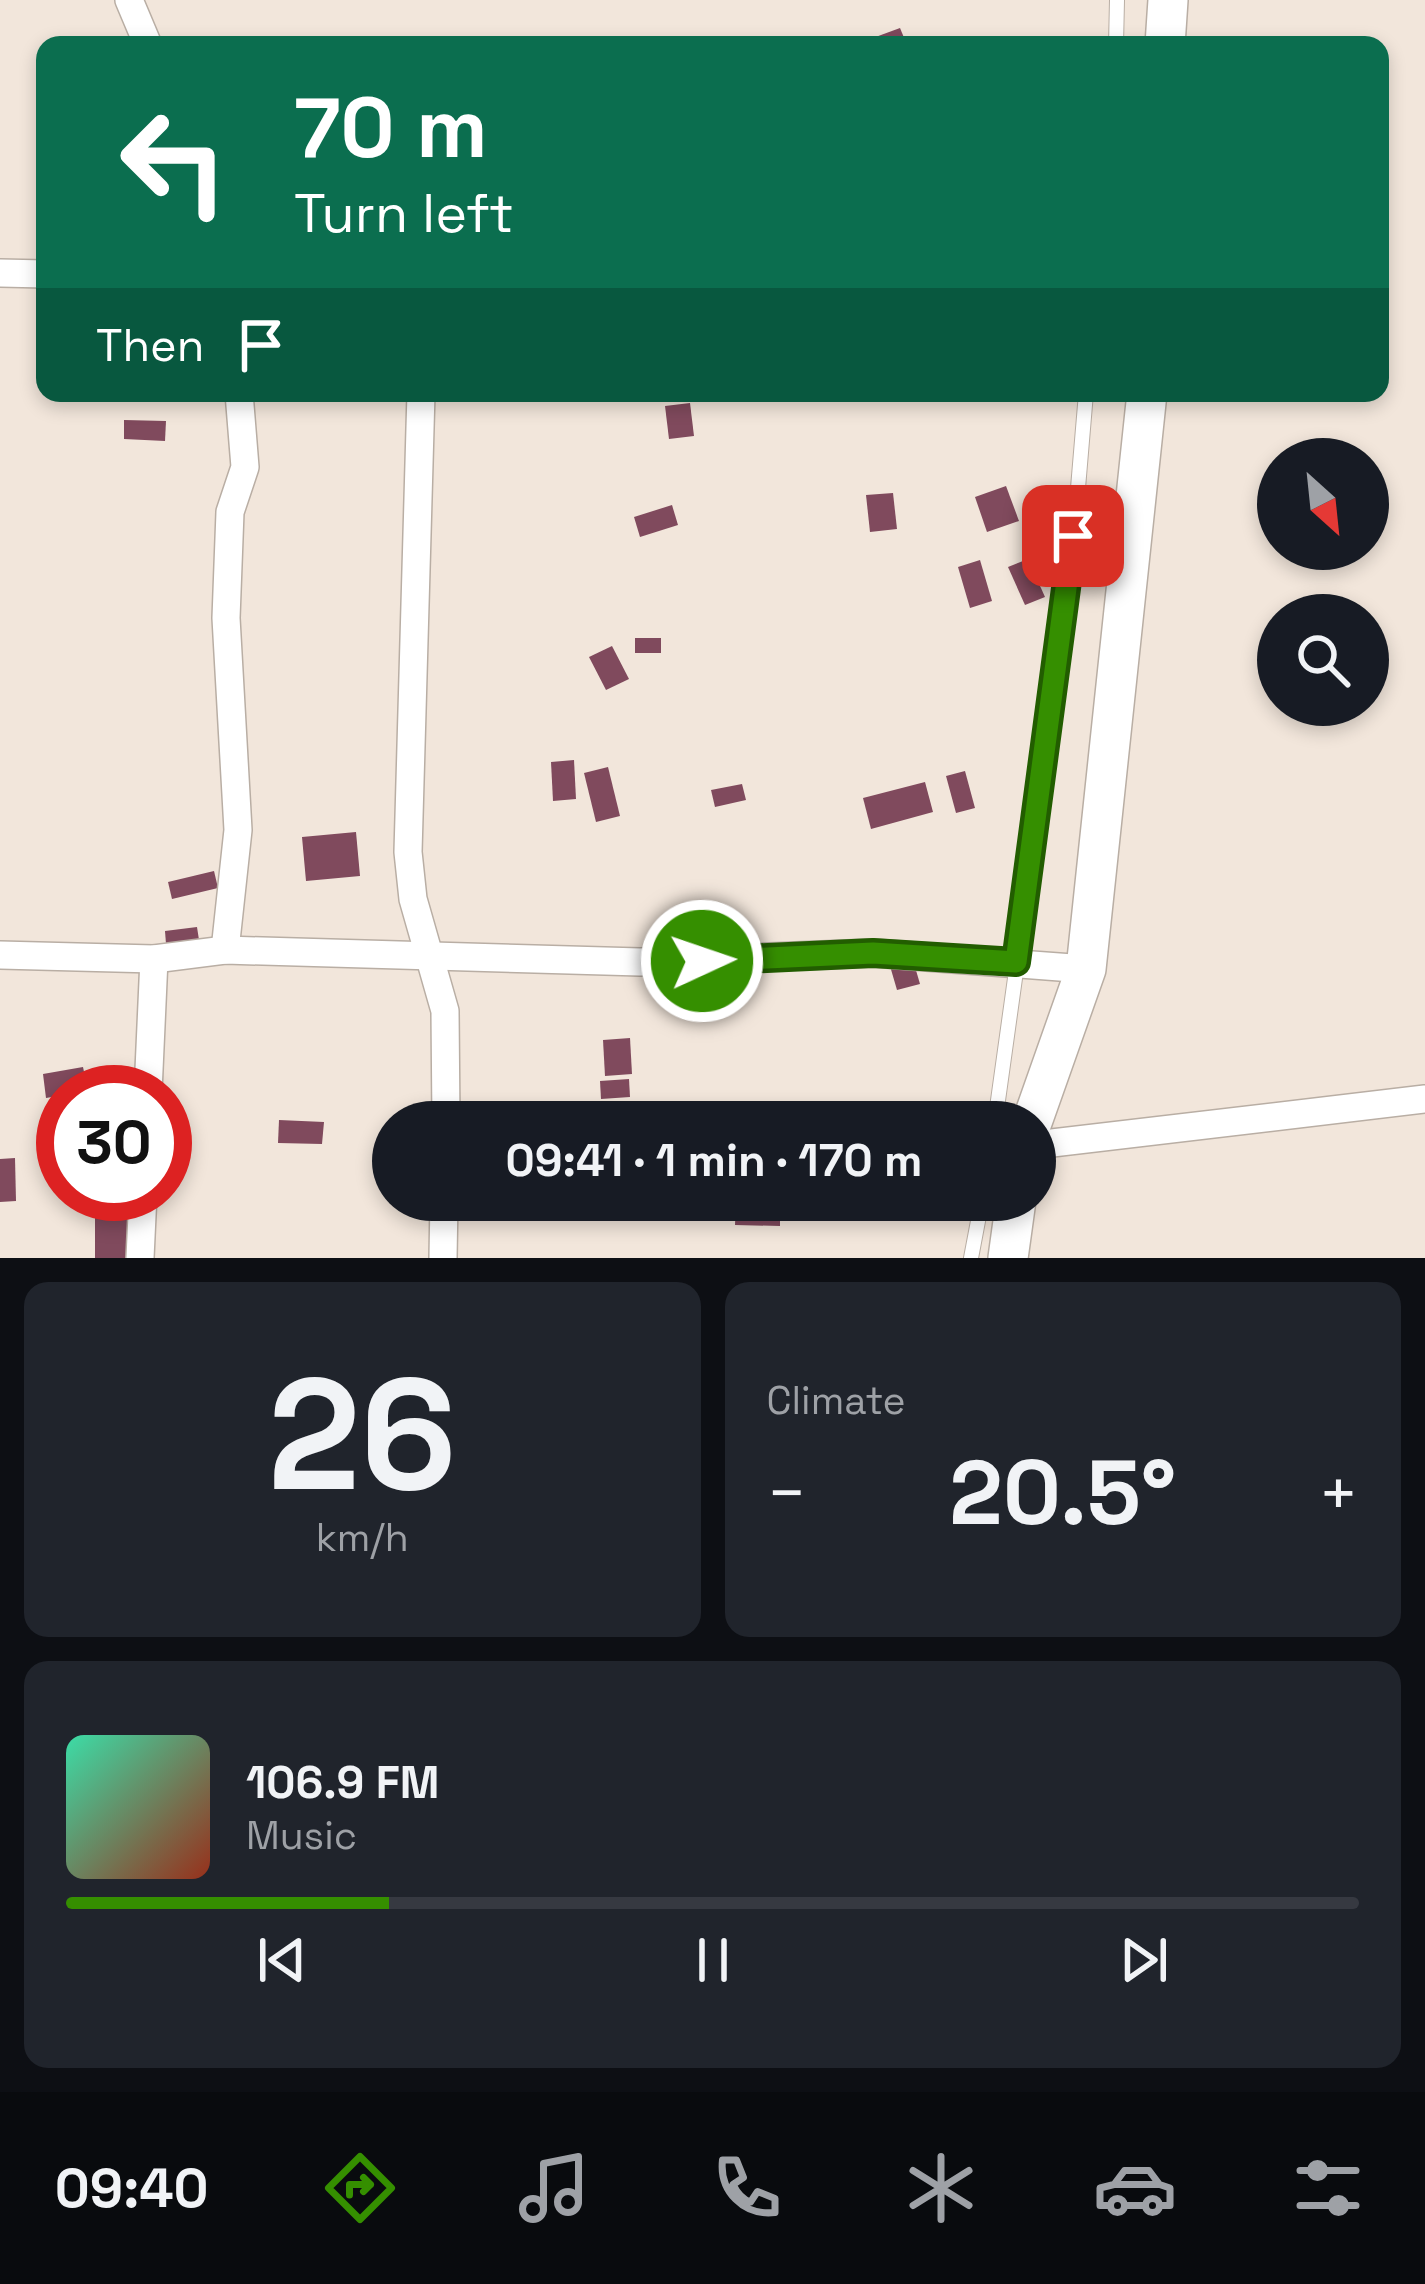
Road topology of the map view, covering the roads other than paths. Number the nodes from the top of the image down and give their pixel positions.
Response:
1 (129, 0) edge
2 (1117, 0) edge
3 (1168, 0) edge
4 (144, 36) edge
5 (1116, 36) edge
6 (1166, 36) edge
7 (0, 273) edge
8 (36, 274) edge
9 (240, 402) edge
10 (421, 402) edge
11 (1085, 402) edge
12 (1146, 402) edge
13 (225, 950) junction
14 (428, 954) junction
15 (0, 955) edge
16 (154, 959) junction
17 (1016, 962) junction
18 (1086, 969) junction
19 (149, 1065) edge
20 (1425, 1099) edge
21 (446, 1101) edge
22 (998, 1101) edge
23 (1039, 1101) edge
24 (1056, 1143) edge
25 (142, 1221) edge
26 (444, 1221) edge
27 (978, 1221) edge
28 (1013, 1221) edge
29 (140, 1258) edge
30 (443, 1258) edge
31 (971, 1258) edge
32 (1008, 1258) edge

1 - 4 street
2 - 5 lane
3 - 6 main road
7 - 8 street
9 - 13 street
10 - 14 street
11 - 17 lane
12 - 18 main road
13 - 14 street
13 - 16 street
14 - 17 street
14 - 21 street
15 - 16 street
16 - 19 street
17 - 18 street
17 - 22 lane
18 - 23 main road
20 - 24 street
25 - 29 street
26 - 30 street
27 - 31 lane
28 - 32 main road

